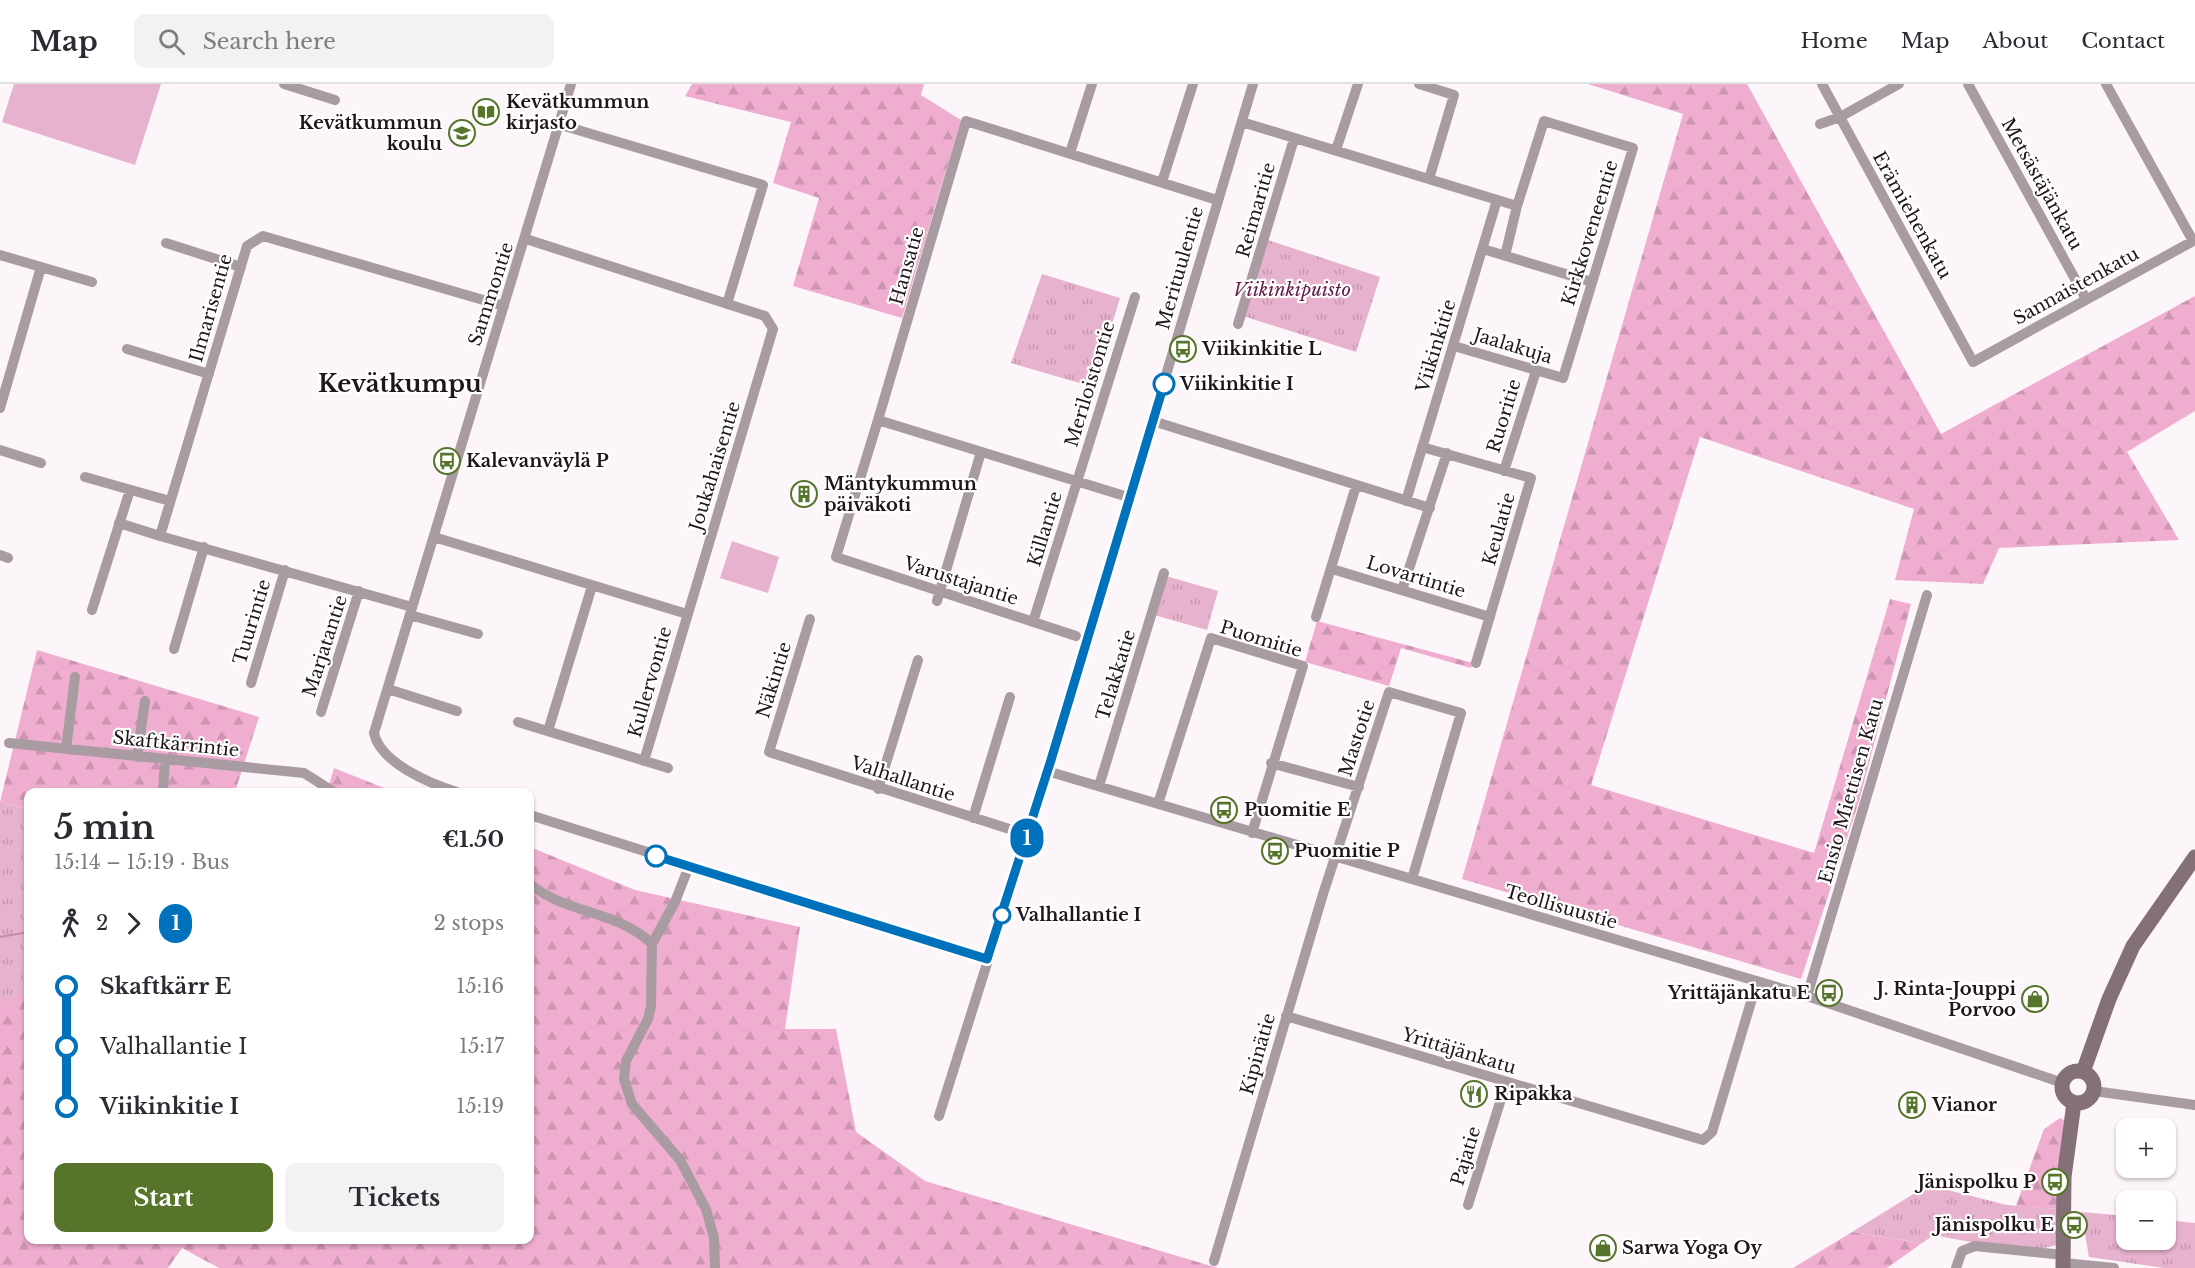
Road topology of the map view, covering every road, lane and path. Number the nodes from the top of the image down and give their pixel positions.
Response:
1 (284, 84) edge
2 (572, 84) edge
3 (1092, 84) edge
4 (1193, 84) edge
5 (1254, 84) edge
6 (1358, 84) edge
7 (1419, 84) edge
8 (1822, 84) edge
9 (1899, 84) edge
10 (1968, 84) edge
11 (2106, 84) edge
12 (335, 100) dead end
13 (1840, 117) junction
14 (1242, 122) junction
15 (1820, 124) dead end
16 (561, 125) junction
17 (1294, 139) junction
18 (1336, 150) junction
19 (1070, 153) junction
20 (1429, 179) junction
21 (1162, 182) junction
22 (1217, 200) junction
23 (1497, 200) junction
24 (1517, 206) junction
25 (526, 239) junction
26 (2194, 240) edge
27 (166, 243) dead end
28 (1483, 249) junction
29 (0, 255) edge
30 (1505, 256) junction
31 (41, 267) junction
32 (241, 267) junction
33 (92, 282) dead end
34 (1592, 282) junction
35 (1135, 297) dead end
36 (2086, 299) junction
37 (727, 304) junction
38 (504, 306) junction
39 (1238, 324) dead end
40 (1454, 346) junction
41 (127, 349) dead end
42 (1973, 362) joint
43 (1536, 370) junction
44 (209, 374) junction
45 (1563, 378) joint
46 (0, 408) edge
47 (878, 420) junction
48 (1153, 421) junction
49 (1422, 447) junction
50 (0, 450) edge
51 (981, 452) junction
52 (1447, 453) junction
53 (41, 463) dead end
54 (1504, 471) junction
55 (85, 477) dead end
56 (1077, 480) junction
57 (1356, 486) junction
58 (130, 490) junction
59 (1128, 497) junction
60 (170, 501) junction
61 (1406, 501) junction
62 (1430, 508) junction
63 (119, 523) junction
64 (160, 536) junction
65 (434, 537) junction
66 (204, 547) junction
67 (1332, 569) junction
68 (285, 570) junction
69 (1164, 573) dead end
70 (592, 585) junction
71 (1402, 590) junction
72 (359, 591) junction
73 (1927, 595) dead end
74 (938, 596) junction
75 (92, 610) dead end
76 (411, 611) junction
77 (687, 614) junction
78 (1316, 617) dead end
79 (1490, 617) junction
80 (810, 619) dead end
81 (1033, 622) junction
82 (478, 634) dead end
83 (1077, 636) dead end
84 (174, 649) dead end
85 (918, 660) dead end
86 (1476, 663) dead end
87 (75, 677) dead end
88 (251, 683) dead end
89 (388, 689) junction
90 (1010, 697) dead end
91 (145, 701) dead end
92 (457, 711) dead end
93 (321, 712) dead end
94 (518, 722) dead end
95 (548, 731) junction
96 (9, 743) dead end
97 (66, 749) junction
98 (769, 752) joint
99 (137, 757) junction
100 (165, 759) junction
101 (644, 761) junction
102 (1271, 763) junction
103 (668, 768) dead end
104 (1047, 771) junction
105 (1099, 786) junction
106 (1359, 787) junction
107 (163, 788) edge
108 (328, 788) edge
109 (446, 788) edge
110 (878, 789) junction
111 (1158, 804) junction
112 (534, 816) edge
113 (973, 818) junction
114 (1252, 833) junction
115 (1028, 836) junction
116 (2195, 857) edge
117 (1336, 858) junction
118 (689, 866) junction
119 (1412, 879) junction
120 (534, 887) edge
121 (652, 944) junction
122 (987, 959) junction
123 (1757, 982) junction
124 (1807, 996) junction
125 (1286, 1017) junction
126 (2083, 1072) junction
127 (1506, 1083) junction
128 (2063, 1083) junction
129 (2094, 1091) junction
130 (2073, 1103) junction
131 (2195, 1104) edge
132 (939, 1116) dead end
133 (1468, 1205) dead end
134 (1214, 1261) dead end
135 (2064, 1262) edge
136 (715, 1268) edge
137 (1956, 1268) edge
138 (2115, 1268) edge

1 - 12 street
2 - 16 street, Sammontie
3 - 19 street
4 - 21 street
5 - 14 street, Merituulentie
6 - 18 street
7 - 20 street
8 - 13 street, Erämiehenkatu
9 - 13 street
10 - 36 street, Metsästäjänkatu
11 - 26 street
13 - 15 street
13 - 42 street, Erämiehenkatu
14 - 17 street
14 - 22 street, Merituulentie
16 - 25 street, Sammontie
16 - 37 street
17 - 18 street
17 - 39 street, Reimaritie
18 - 20 street
19 - 21 street, Hansatie
19 - 47 street, Hansatie
20 - 23 street
21 - 22 street, Hansatie
22 - 48 street, Merituulentie
23 - 24 street
23 - 28 street, Viikinkitie
24 - 30 street, Kirkkoveneentie
24 - 34 street, Kirkkoveneentie
25 - 37 street, Joukahaisentie
25 - 38 street, Sammontie
26 - 36 street, Sannaistenkatu
27 - 32 street
28 - 30 street
28 - 40 street, Viikinkitie
29 - 31 street
30 - 34 street
31 - 33 street
31 - 46 street
32 - 38 street, Ilmarisentie
32 - 44 street, Ilmarisentie
34 - 45 street, Kirkkoveneentie
35 - 56 street, Meriloistontie
36 - 42 street, Sannaistenkatu
37 - 77 street, Joukahaisentie
38 - 65 street, Sammontie
40 - 43 street, Jaalakuja
40 - 49 street, Viikinkitie
41 - 44 street
43 - 45 street, Jaalakuja
43 - 54 street, Ruoritie
44 - 60 street, Ilmarisentie
47 - 51 street
47 - 74 street, Varustajantie
48 - 57 street
48 - 59 street, Merituulentie
49 - 52 street, Keulatie
49 - 61 street, Viikinkitie
50 - 53 street
51 - 56 street
51 - 74 street
52 - 54 street, Keulatie
52 - 62 street
54 - 79 street, Keulatie
55 - 58 street
56 - 59 street
56 - 81 street, Killantie
57 - 61 street
57 - 67 street
58 - 60 street
58 - 63 street
59 - 104 street, Merituulentie
60 - 64 street, Ilmarisentie
61 - 62 street
62 - 71 street
63 - 64 street
63 - 75 street
64 - 66 street
65 - 70 street
65 - 76 street, Sammontie
66 - 68 street
66 - 84 street
67 - 71 street, Lovartintie
67 - 78 street
68 - 72 street
68 - 88 street, Tuurintie
69 - 105 street, Telakkatie
70 - 77 street
70 - 95 street
71 - 79 street, Lovartintie
72 - 76 street
72 - 93 street, Marjatantie
73 - 124 street, Ensio Miettisen Katu
74 - 81 street, Varustajantie
76 - 82 street
76 - 89 street, Sammontie
77 - 101 street, Kullervontie
79 - 86 street, Keulatie
80 - 98 street, Näkintie
81 - 83 street, Varustajantie
85 - 110 street
87 - 97 street
89 - 92 street
89 - 109 street, Sammontie
90 - 113 street
91 - 99 street
94 - 95 street, Kullervontie
95 - 101 street, Kullervontie
96 - 97 street, Skaftkärrintie
97 - 99 street, Skaftkärrintie
98 - 110 street, Valhallantie
99 - 100 street, Skaftkärrintie
100 - 107 street
100 - 108 street, Skaftkärrintie
101 - 103 street, Kullervontie
102 - 106 street
102 - 111 street, Puomitie
102 - 114 street, Puomitie
104 - 105 street, Teollisuustie
104 - 115 street, Merituulentie
105 - 111 street, Teollisuustie
106 - 117 street, Mastotie
106 - 119 street, Mastotie
110 - 113 street, Valhallantie
111 - 114 street, Teollisuustie
112 - 118 street
113 - 115 street, Valhallantie
114 - 117 street, Teollisuustie
115 - 122 street, Merituulentie
116 - 126 main road
117 - 119 street, Teollisuustie
117 - 125 street, Kipinätie
118 - 121 street
118 - 122 street
119 - 123 street, Teollisuustie
120 - 121 street
121 - 136 street
122 - 132 street, Merituulentie
123 - 124 street, Teollisuustie
123 - 127 street, Yrittäjänkatu
124 - 128 street, Teollisuustie
125 - 127 street, Yrittäjänkatu
125 - 134 street, Kipinätie
126 - 128 main road
126 - 129 main road
127 - 133 street, Pajatie
128 - 130 main road
129 - 130 main road
129 - 131 street
130 - 135 main road
135 - 137 street
135 - 138 street

